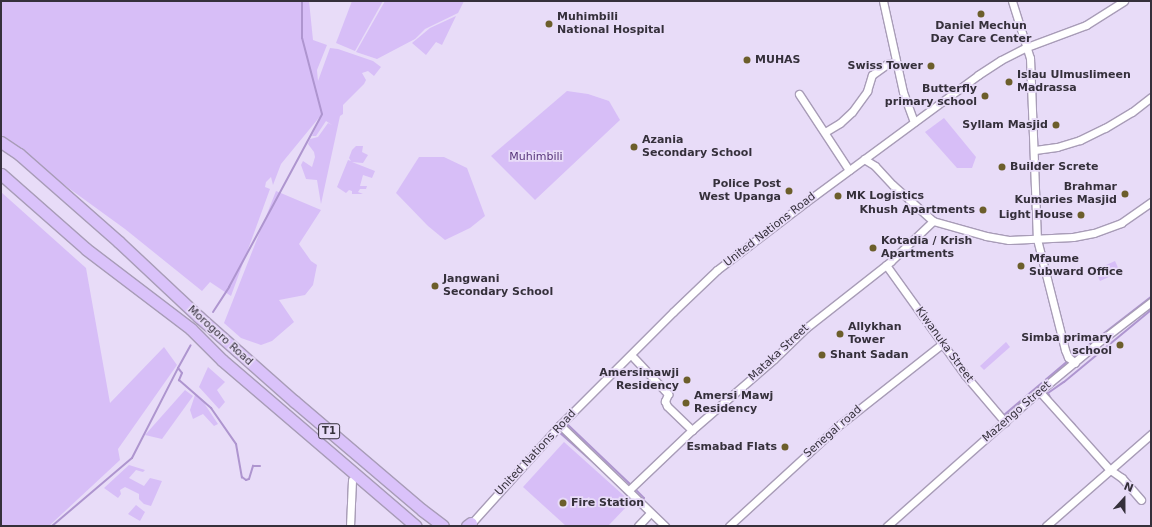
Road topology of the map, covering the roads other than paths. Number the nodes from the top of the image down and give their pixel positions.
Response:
1 (883, 1) edge
2 (1012, 1) edge
3 (1124, 1) edge
4 (1027, 47) junction
5 (896, 62) junction
6 (799, 94) dead end
7 (1151, 97) edge
8 (914, 122) junction
9 (825, 132) junction
10 (1, 142) edge
11 (1035, 150) junction
12 (864, 159) junction
13 (849, 170) junction
14 (1, 174) edge
15 (1151, 202) edge
16 (933, 221) junction
17 (1037, 239) junction
18 (886, 265) junction
19 (1151, 302) edge
20 (942, 344) junction
21 (634, 358) dead end
22 (1075, 363) junction
23 (1040, 392) junction
24 (1005, 422) junction
25 (560, 425) junction
26 (692, 430) junction
27 (1151, 434) edge
28 (1109, 469) junction
29 (352, 480) dead end
30 (629, 490) junction
31 (1141, 500) dead end
32 (650, 513) junction
33 (469, 525) edge
34 (350, 526) edge
35 (416, 526) edge
36 (443, 526) edge
37 (638, 526) edge
38 (665, 526) edge
39 (728, 526) edge
40 (887, 526) edge
41 (1046, 526) edge

1 - 5 street
2 - 4 street
3 - 4 street, United Nations Road
4 - 8 street, United Nations Road
4 - 11 street
5 - 8 street
5 - 9 street
6 - 9 street
7 - 11 street
8 - 12 street, United Nations Road
9 - 13 street
10 - 36 highway, Morogoro Road / T1
11 - 17 street
12 - 13 street, United Nations Road
12 - 16 street
13 - 25 street, United Nations Road
14 - 35 highway, Morogoro Road / T1
15 - 17 street
16 - 17 street
16 - 18 street, Mataka Street
17 - 22 street
18 - 20 street, Kiwanuka Street
18 - 26 street, Mataka Street
19 - 22 street, Mazengo Street
20 - 24 street, Kiwanuka Street
20 - 39 street, Senegal road
21 - 26 street
22 - 23 street, Mazengo Street
23 - 24 street, Mazengo Street
23 - 28 street
24 - 40 street, Mazengo Street
25 - 30 street
25 - 33 street, United Nations Road
26 - 30 street, Mataka Street
27 - 28 street
28 - 31 street
28 - 41 street
29 - 34 street
30 - 32 street
32 - 37 street
32 - 38 street

